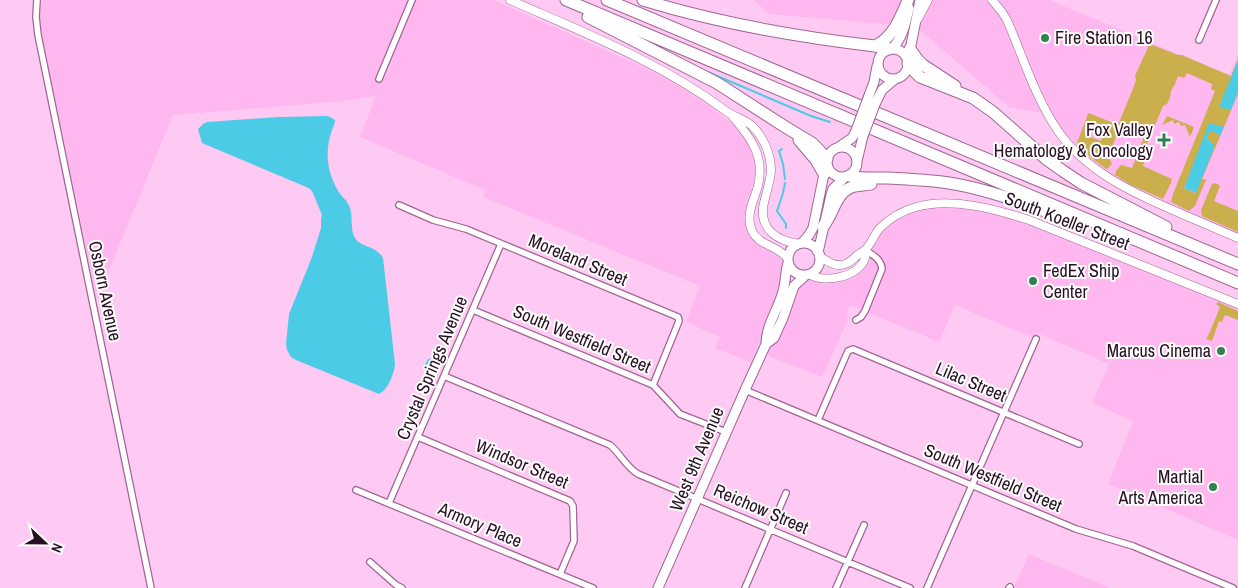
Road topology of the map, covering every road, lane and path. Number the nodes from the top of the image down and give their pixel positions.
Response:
1 (37, 0) edge
2 (412, 0) edge
3 (510, 0) edge
4 (607, 0) edge
5 (643, 0) edge
6 (909, 0) edge
7 (920, 0) edge
8 (928, 0) edge
9 (992, 0) edge
10 (1216, 0) edge
11 (568, 1) edge
12 (914, 25) junction
13 (1199, 40) dead end
14 (875, 46) junction
15 (890, 49) junction
16 (908, 57) junction
17 (877, 65) junction
18 (379, 79) dead end
19 (895, 79) junction
20 (872, 100) junction
21 (730, 113) junction
22 (859, 135) junction
23 (840, 147) junction
24 (857, 161) junction
25 (826, 166) junction
26 (847, 177) junction
27 (911, 180) junction
28 (399, 205) dead end
29 (823, 227) junction
30 (1238, 238) edge
31 (1184, 242) junction
32 (501, 244) junction
33 (800, 244) junction
34 (1150, 246) junction
35 (865, 250) junction
36 (818, 253) junction
37 (788, 260) junction
38 (1238, 264) edge
39 (808, 274) junction
40 (1238, 283) edge
41 (1238, 304) edge
42 (473, 310) junction
43 (856, 320) dead end
44 (1036, 339) dead end
45 (766, 344) junction
46 (444, 376) junction
47 (653, 385) junction
48 (745, 390) junction
49 (1004, 412) junction
50 (818, 420) junction
51 (726, 432) junction
52 (418, 437) junction
53 (1079, 444) dead end
54 (972, 485) junction
55 (356, 490) dead end
56 (786, 493) dead end
57 (697, 499) junction
58 (389, 503) junction
59 (864, 525) dead end
60 (770, 529) junction
61 (370, 562) dead end
62 (848, 562) junction
63 (560, 574) junction
64 (151, 588) edge
65 (401, 588) edge
66 (593, 588) edge
67 (658, 588) edge
68 (745, 588) edge
69 (836, 588) edge
70 (910, 588) edge
71 (928, 588) edge
72 (1233, 588) edge

1 - 64 street, Osborn Avenue
2 - 18 street
3 - 21 street
4 - 31 highway
5 - 14 highway
6 - 14 highway
6 - 15 main road
7 - 12 main road
8 - 12 street
9 - 30 street
10 - 13 street
11 - 25 highway
11 - 34 highway
12 - 16 main road
14 - 15 highway
15 - 16 main road
15 - 17 main road
16 - 19 main road
16 - 31 highway
17 - 19 main road
17 - 20 main road
19 - 20 main road
20 - 22 main road, bridge
21 - 33 street
21 - 37 street
22 - 23 main road
22 - 24 main road
23 - 24 main road
23 - 25 main road
24 - 26 main road
25 - 26 main road
25 - 33 main road
26 - 27 highway
26 - 29 main road
27 - 29 highway
27 - 34 highway
28 - 32 street, Moreland Street
29 - 36 main road
31 - 38 highway
32 - 42 street, Crystal Springs Avenue
32 - 47 street, Moreland Street
33 - 36 main road
33 - 37 main road
34 - 40 highway
35 - 36 street, South Koeller Street
35 - 39 street, South Koeller Street
35 - 41 street, South Koeller Street
35 - 43 street
36 - 39 main road
37 - 39 main road
37 - 45 main road, West 9th Avenue
39 - 45 main road, West 9th Avenue
42 - 46 street, Crystal Springs Avenue
42 - 47 street, South Westfield Street
44 - 49 street
45 - 48 main road, West 9th Avenue
46 - 52 street, Crystal Springs Avenue
46 - 57 street, Reichow Street
47 - 51 street, South Westfield Street
48 - 50 street, South Westfield Street
48 - 51 main road, West 9th Avenue
49 - 50 street, Lilac Street
49 - 53 street, Lilac Street
49 - 54 street
50 - 54 street, South Westfield Street
51 - 57 main road, West 9th Avenue
52 - 58 street, Crystal Springs Avenue
52 - 63 street, Windsor Street
54 - 71 street
54 - 72 street, South Westfield Street
55 - 58 street, Armory Place
56 - 60 street
57 - 60 street, Reichow Street
57 - 67 main road, West 9th Avenue
58 - 63 street, Armory Place
59 - 62 street
60 - 62 street, Reichow Street
60 - 68 street
61 - 65 street
62 - 69 street
62 - 70 street, Reichow Street
63 - 66 street, Armory Place

